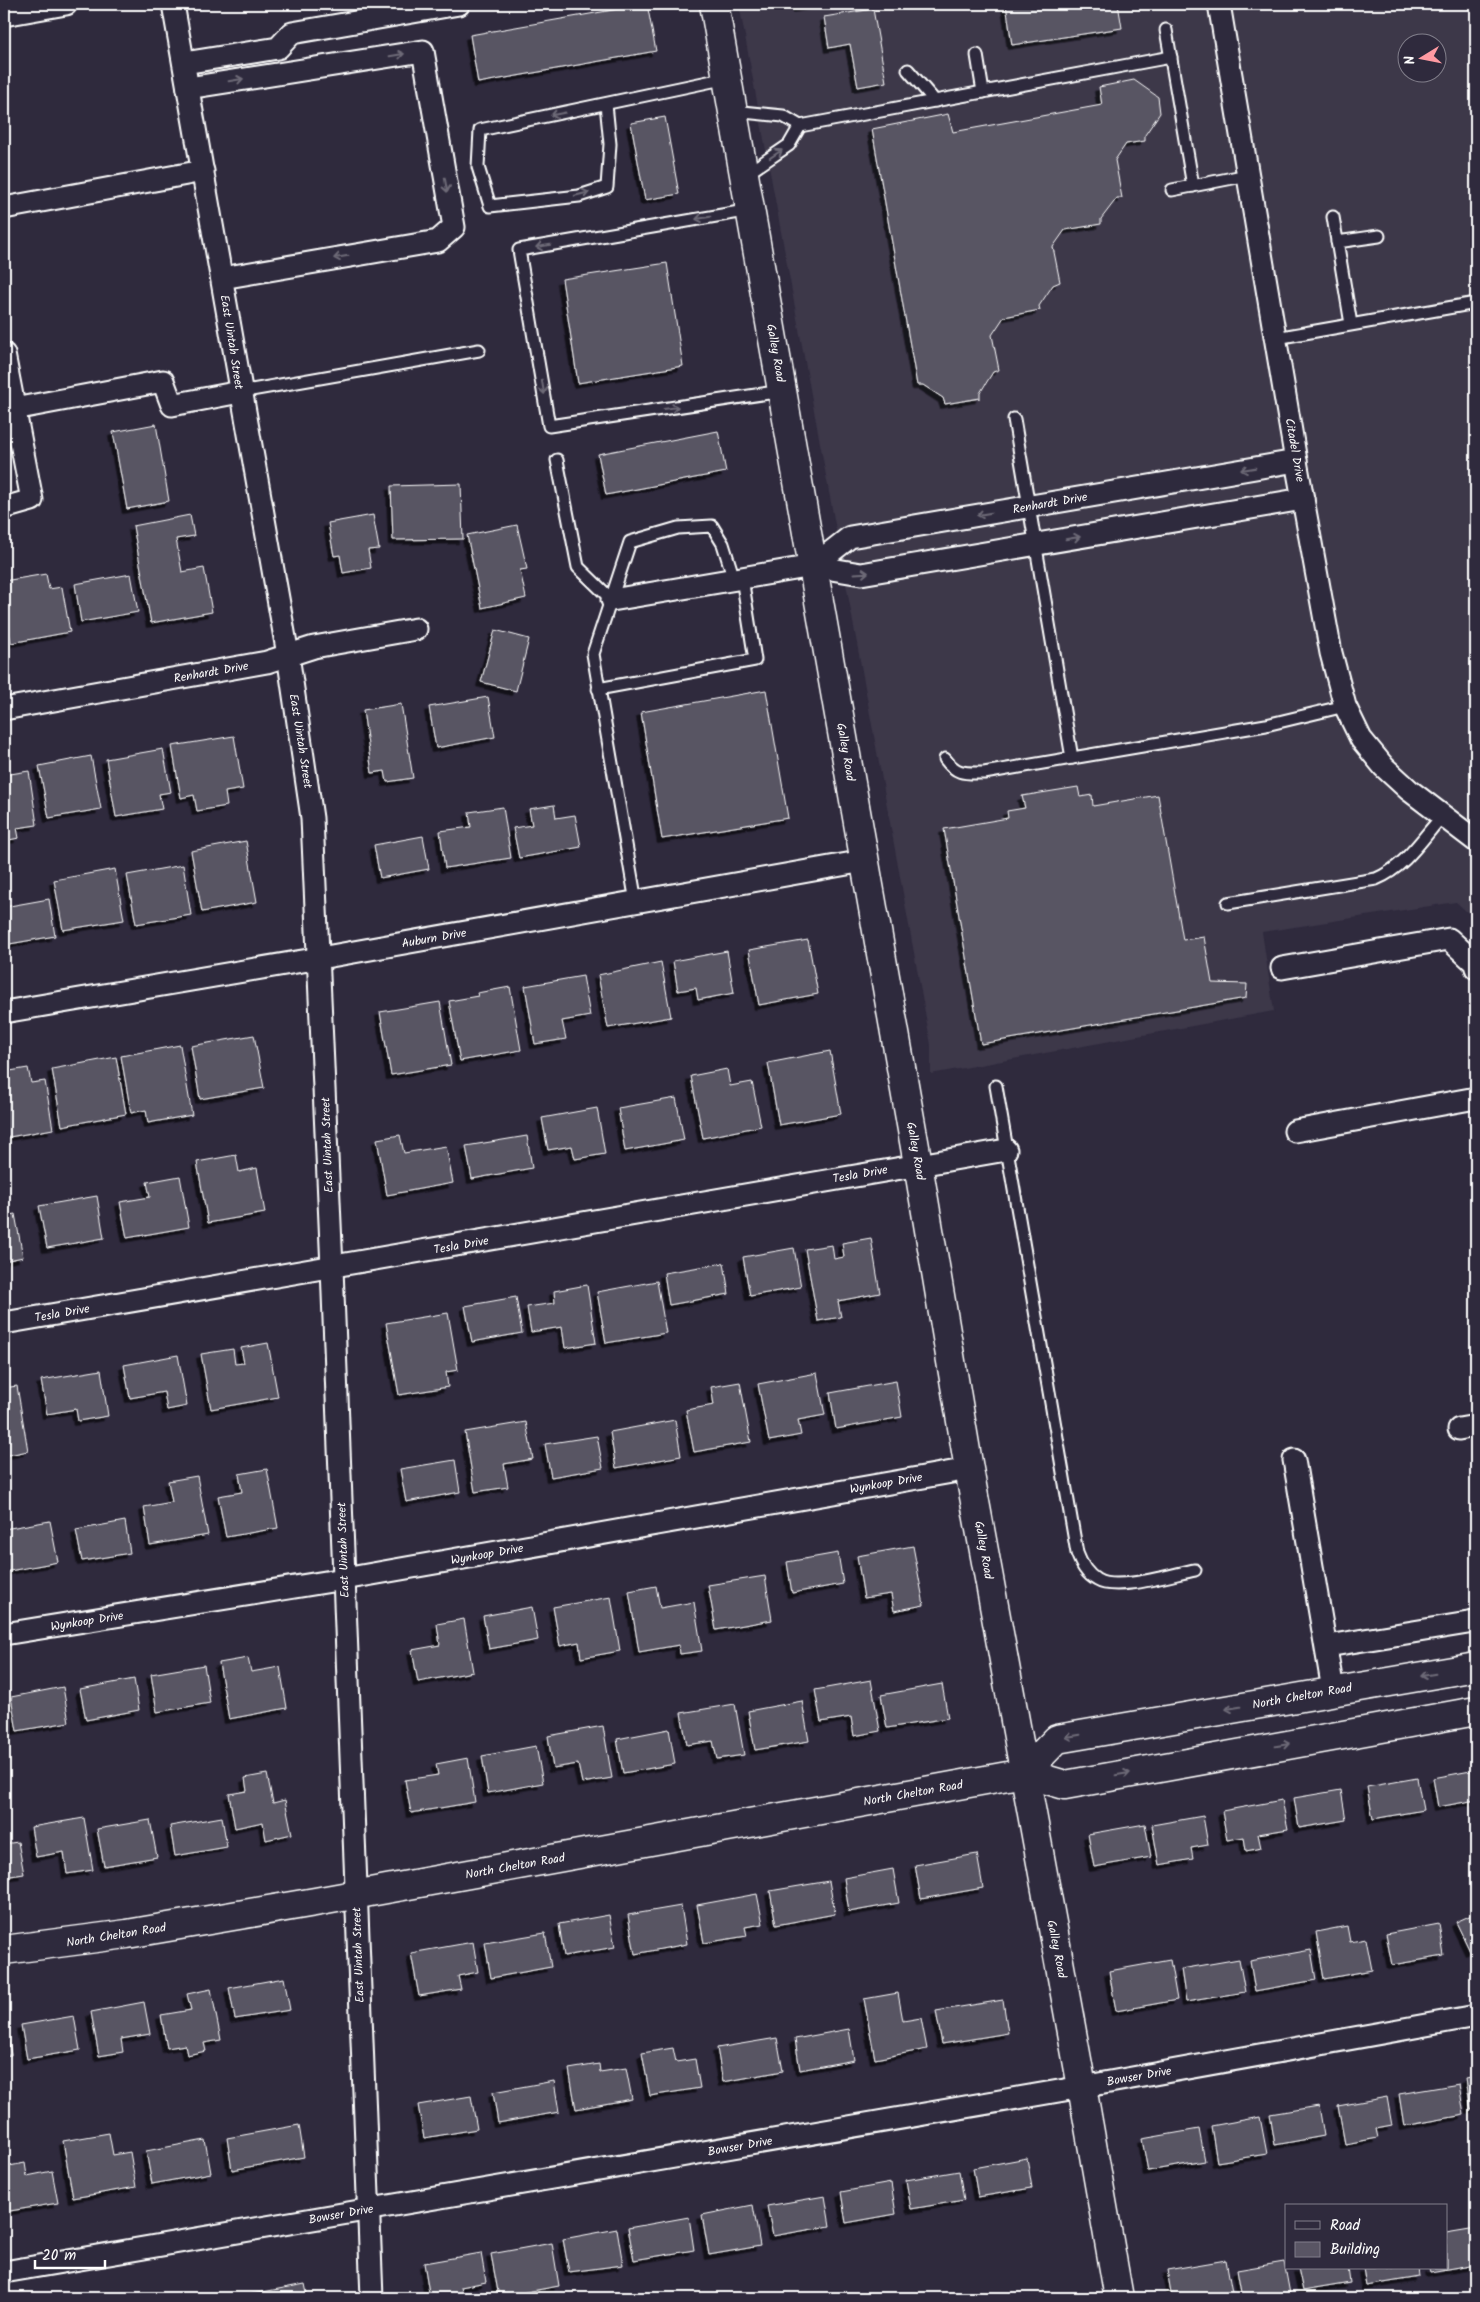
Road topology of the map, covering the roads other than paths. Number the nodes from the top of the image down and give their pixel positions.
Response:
1 (66, 4) edge
2 (173, 4) edge
3 (459, 4) edge
4 (714, 4) edge
5 (1219, 4) edge
6 (4, 15) edge
7 (1166, 30) dead end
8 (977, 55) dead end
9 (1171, 57) junction
10 (184, 63) junction
11 (908, 70) dead end
12 (727, 78) junction
13 (188, 88) junction
14 (983, 92) junction
15 (935, 101) junction
16 (606, 104) junction
17 (733, 111) junction
18 (800, 126) junction
19 (203, 171) junction
20 (745, 175) junction
21 (1248, 175) junction
22 (1193, 186) junction
23 (1172, 190) dead end
24 (4, 208) edge
25 (751, 210) junction
26 (1333, 217) dead end
27 (1379, 236) dead end
28 (1337, 242) junction
29 (222, 278) junction
30 (1476, 303) edge
31 (1351, 324) junction
32 (1276, 338) junction
33 (479, 350) dead end
34 (4, 354) edge
35 (783, 391) junction
36 (240, 392) junction
37 (14, 409) junction
38 (1014, 419) dead end
39 (557, 460) dead end
40 (1296, 461) junction
41 (1303, 500) junction
42 (1030, 506) junction
43 (4, 508) edge
44 (1036, 545) junction
45 (814, 566) junction
46 (738, 579) junction
47 (612, 600) junction
48 (416, 629) dead end
49 (288, 655) junction
50 (598, 688) junction
51 (1345, 706) junction
52 (4, 709) edge
53 (1072, 758) junction
54 (945, 759) dead end
55 (1443, 815) junction
56 (1476, 841) edge
57 (864, 861) junction
58 (636, 902) junction
59 (1228, 903) dead end
60 (320, 958) junction
61 (1282, 968) dead end
62 (1476, 968) edge
63 (4, 1012) edge
64 (996, 1086) dead end
65 (1476, 1098) edge
66 (1295, 1131) dead end
67 (1006, 1150) junction
68 (918, 1164) junction
69 (332, 1268) junction
70 (4, 1323) edge
71 (1294, 1460) dead end
72 (969, 1469) junction
73 (1195, 1570) dead end
74 (344, 1579) junction
75 (1474, 1622) dead end
76 (4, 1634) edge
77 (1327, 1646) junction
78 (1476, 1667) edge
79 (1333, 1690) junction
80 (1476, 1711) edge
81 (1024, 1773) junction
82 (356, 1895) junction
83 (4, 1950) edge
84 (1476, 2016) edge
85 (1082, 2087) junction
86 (368, 2210) junction
87 (4, 2272) edge
88 (372, 2298) edge
89 (1119, 2298) edge

1 - 6 street
2 - 10 street, East Uintah Street
3 - 10 street
4 - 12 main road, Galley Road
5 - 21 street, Citadel Drive
7 - 9 lane
8 - 14 lane
9 - 14 lane
9 - 22 lane
10 - 13 street, East Uintah Street
11 - 15 lane
12 - 16 lane
12 - 17 main road, Galley Road
13 - 19 street, East Uintah Street
13 -> 29 street
14 - 15 lane
15 - 18 lane
16 -> 16 lane
17 - 18 lane
17 - 20 main road, Galley Road
20 -> 18 lane
19 - 24 street
19 - 29 street, East Uintah Street
20 - 25 main road, Galley Road
21 - 22 lane
21 - 32 street, Citadel Drive
22 - 23 lane
25 - 35 main road, Galley Road
25 -> 35 lane
26 - 28 lane
27 - 28 lane
28 - 31 lane
29 - 36 street, East Uintah Street
30 - 31 lane
31 - 32 lane
32 - 40 street, Citadel Drive
33 - 36 lane
34 - 37 street
35 - 45 main road, Galley Road
36 - 37 street
36 - 49 street, East Uintah Street
37 - 43 street
38 - 42 lane
39 - 47 lane
40 - 41 street, Citadel Drive
40 -> 42 street, Renhardt Drive
44 -> 41 street, Renhardt Drive
41 - 51 street, Citadel Drive
42 - 44 lane
42 -> 45 street, Renhardt Drive
45 -> 44 street, Renhardt Drive
44 - 53 lane
45 - 46 street, Renhardt Drive
45 - 57 main road, Galley Road
46 - 47 street, Renhardt Drive
46 - 47 lane
46 - 50 lane
47 - 50 lane
48 - 49 street, Renhardt Drive
49 - 52 street, Renhardt Drive
49 - 60 street, East Uintah Street
50 - 58 lane
51 - 53 lane
51 - 55 street, Citadel Drive
53 - 54 lane
55 - 56 street, Citadel Drive
55 - 59 lane
57 - 58 street, Auburn Drive
57 - 68 main road, Galley Road
58 - 60 street, Auburn Drive
60 - 63 street, Auburn Drive
60 - 69 street, East Uintah Street
61 - 62 street
64 - 67 lane
65 - 66 street
67 - 68 street, Tesla Drive
67 - 73 lane
68 - 69 street, Tesla Drive
68 - 72 main road, Galley Road
69 - 70 street, Tesla Drive
69 - 74 street, East Uintah Street
71 - 77 street
72 - 74 street, Wynkoop Drive
72 - 81 main road, Galley Road
74 - 76 street, Wynkoop Drive
74 - 82 street, East Uintah Street
75 - 77 street
77 - 79 street
78 -> 79 main road, North Chelton Road
79 -> 81 main road, North Chelton Road
81 -> 80 main road, North Chelton Road
81 - 82 main road, North Chelton Road
81 - 85 main road, Galley Road
82 - 83 main road, North Chelton Road
82 - 86 street, East Uintah Street
84 - 85 street, Bowser Drive
85 - 86 street, Bowser Drive
85 - 89 main road, Galley Road
86 - 87 street, Bowser Drive
86 - 88 street, East Uintah Street

